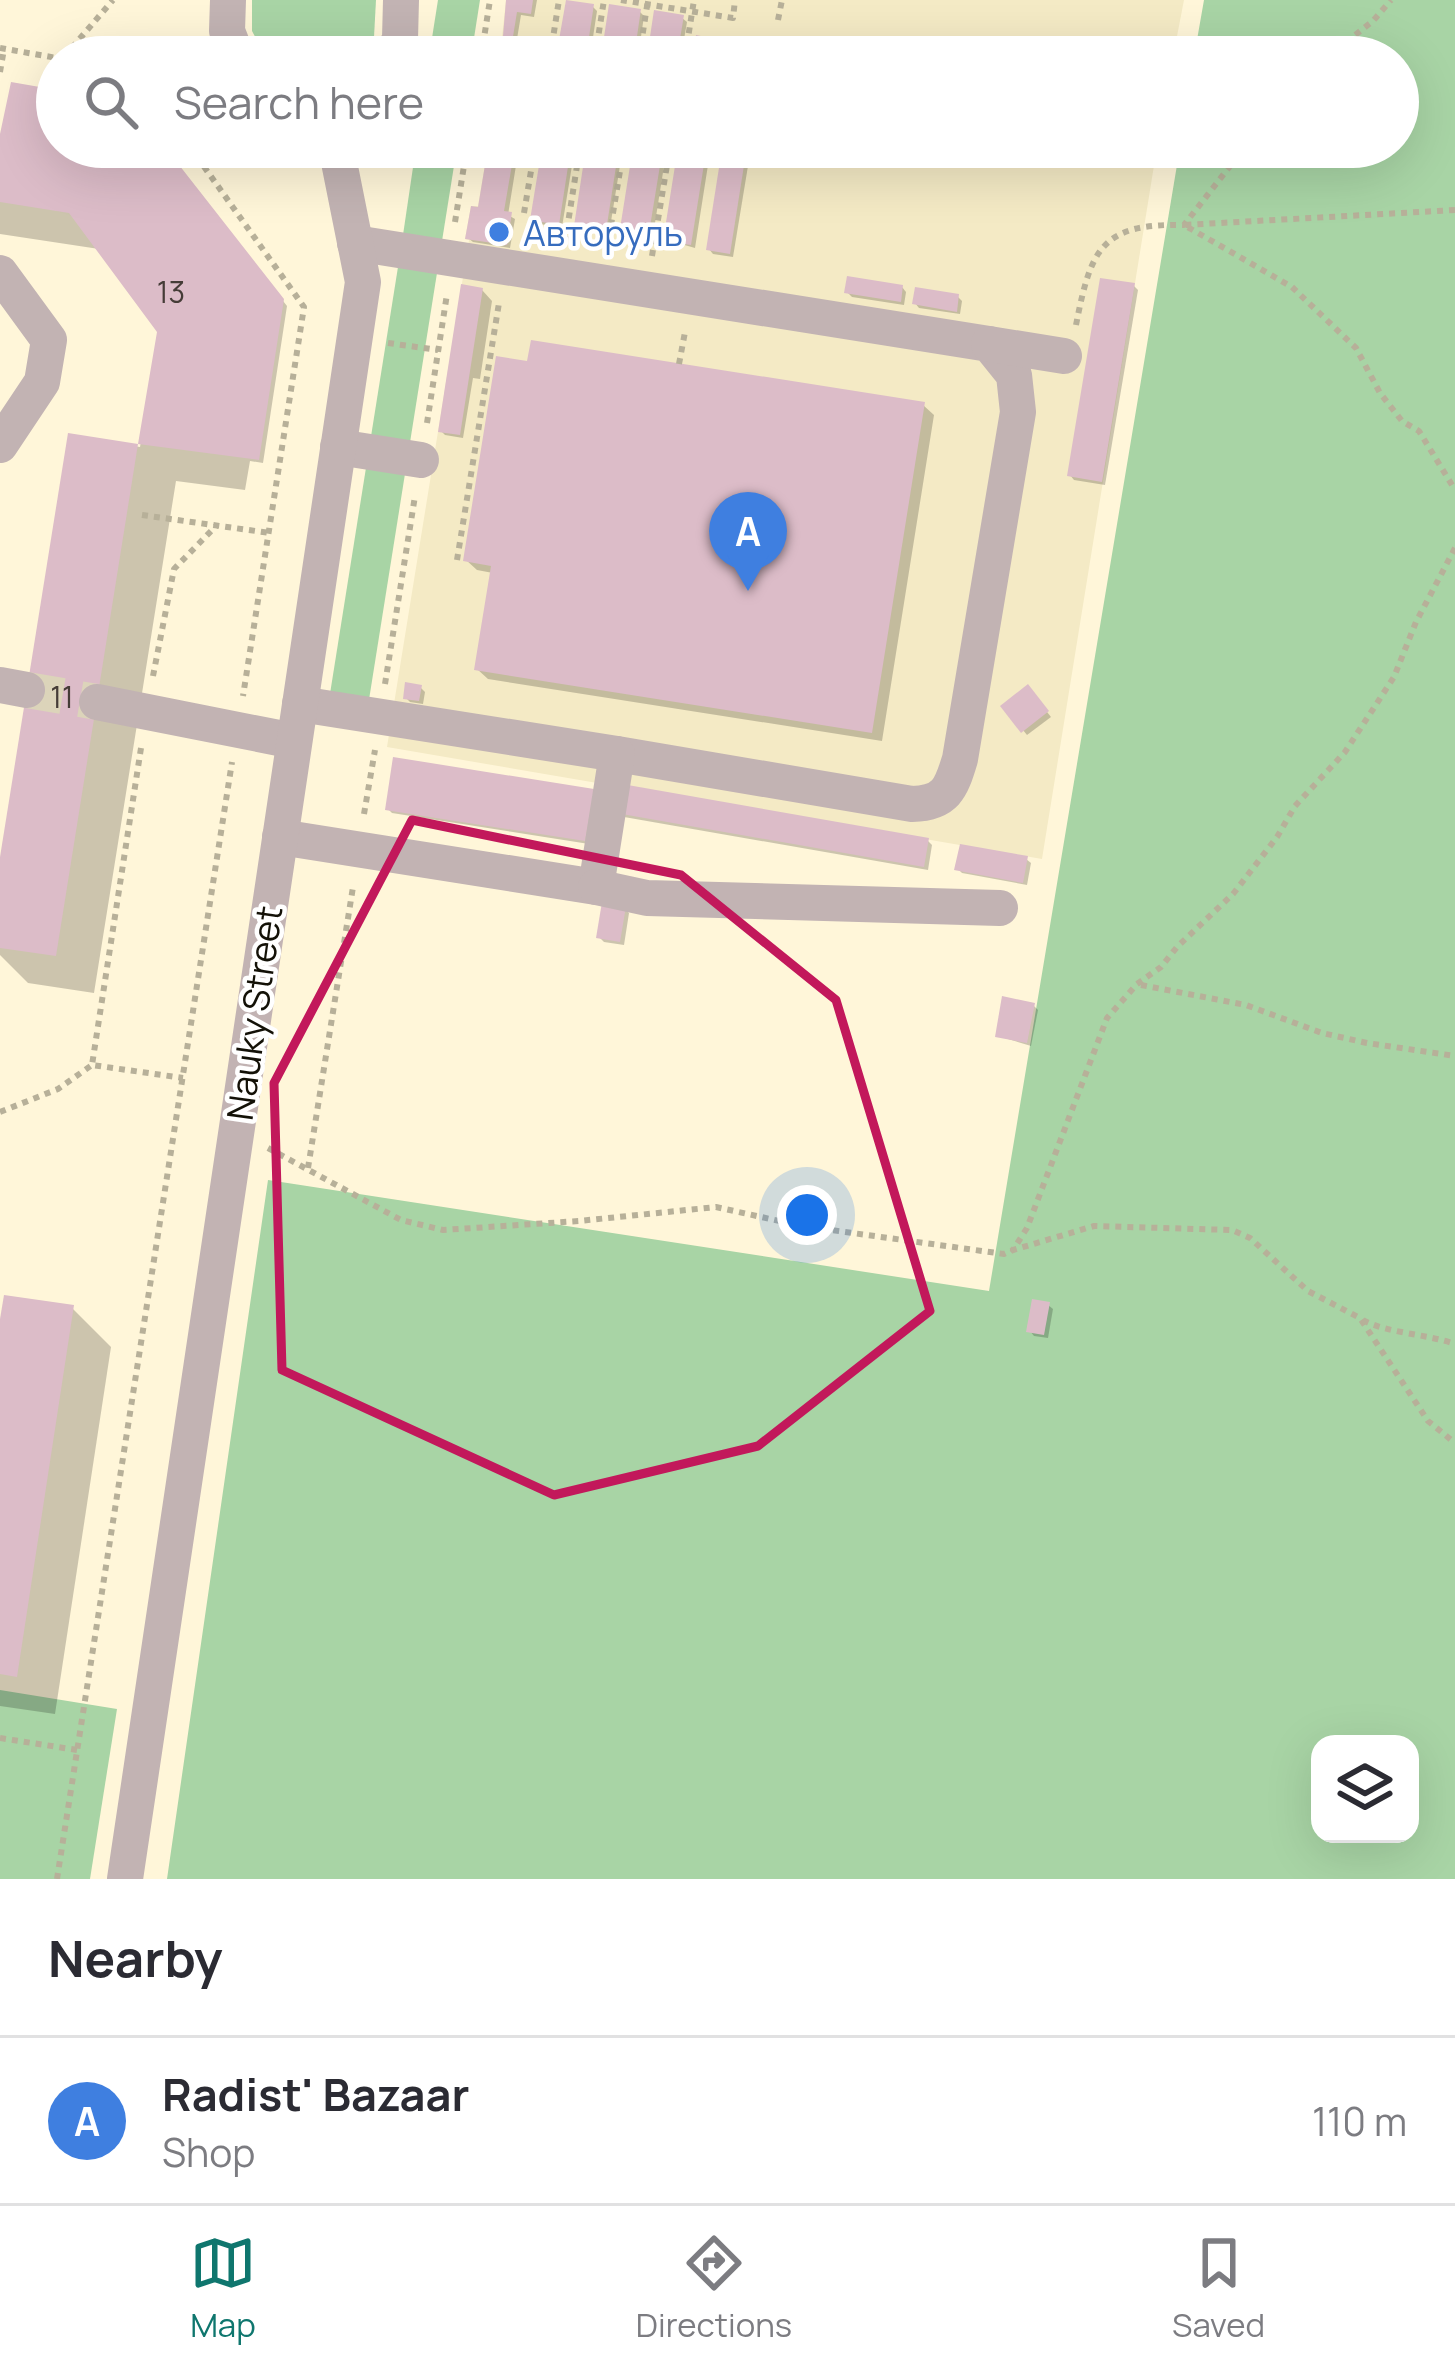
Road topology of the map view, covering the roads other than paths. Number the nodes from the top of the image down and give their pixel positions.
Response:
1 (228, 0) edge
2 (401, 0) edge
3 (229, 36) edge
4 (400, 36) edge
5 (340, 168) edge
6 (355, 243) junction
7 (0, 273) edge
8 (989, 344) junction
9 (1064, 356) road end
10 (0, 445) edge
11 (338, 447) junction
12 (421, 460) dead end
13 (97, 702) tunnel mouth
14 (300, 704) junction
15 (294, 741) junction
16 (617, 754) junction
17 (280, 837) junction
18 (596, 887) junction
19 (1000, 908) dead end
20 (124, 1879) edge

1 - 3 street
2 - 4 street
5 - 6 street, Nauky Street
6 - 8 street
6 - 11 street, Nauky Street
7 - 10 street
8 - 9 street
8 - 16 street
11 - 12 street
11 - 14 street, Nauky Street
13 - 15 street
14 - 15 street, Nauky Street
14 - 16 street
15 - 17 street, Nauky Street
16 - 18 street
17 - 18 street
17 - 20 street, Nauky Street
18 - 19 street

